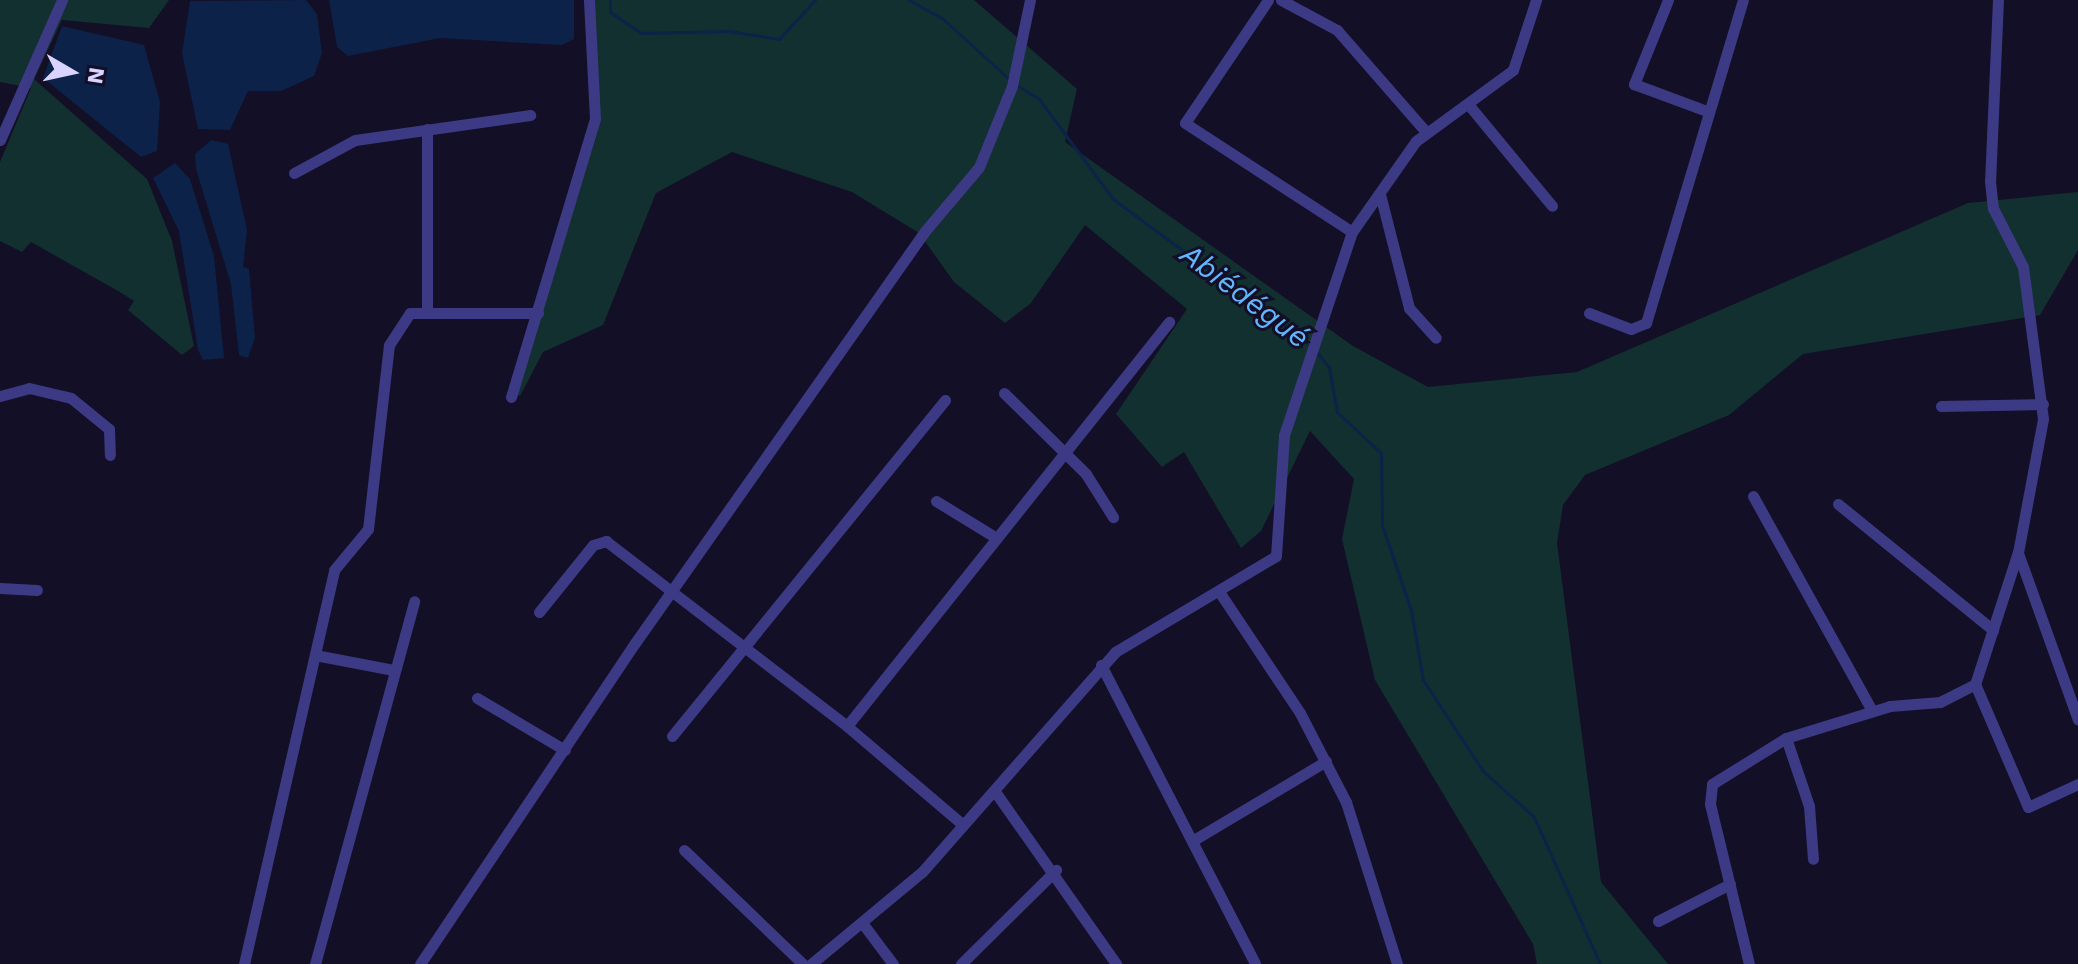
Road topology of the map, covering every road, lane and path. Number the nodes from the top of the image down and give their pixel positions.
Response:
1 (62, 0) edge
2 (589, 0) edge
3 (1030, 0) edge
4 (1268, 0) edge
5 (1281, 0) edge
6 (1536, 0) edge
7 (1668, 0) edge
8 (1743, 0) edge
9 (1998, 0) edge
10 (1468, 104) junction
11 (1704, 110) junction
12 (530, 115) dead end
13 (427, 129) junction
14 (1426, 132) junction
15 (0, 140) edge
16 (294, 173) dead end
17 (1380, 194) junction
18 (1552, 206) dead end
19 (1352, 232) junction
20 (427, 313) junction
21 (538, 313) junction
22 (1589, 313) dead end
23 (1169, 322) dead end
24 (1436, 338) dead end
25 (1004, 393) dead end
26 (0, 396) edge
27 (511, 397) dead end
28 (945, 400) dead end
29 (2043, 404) junction
30 (1941, 406) dead end
31 (1065, 452) junction
32 (110, 455) dead end
33 (1753, 496) dead end
34 (936, 501) dead end
35 (1838, 504) dead end
36 (1113, 517) dead end
37 (995, 537) junction
38 (2018, 552) junction
39 (0, 588) edge
40 (37, 590) dead end
41 (672, 592) junction
42 (1220, 593) junction
43 (414, 601) dead end
44 (539, 612) dead end
45 (1993, 630) junction
46 (744, 644) junction
47 (315, 655) junction
48 (1101, 665) junction
49 (394, 670) junction
50 (1975, 684) junction
51 (477, 698) dead end
52 (1872, 711) junction
53 (2078, 720) edge
54 (847, 726) junction
55 (672, 736) dead end
56 (1786, 738) junction
57 (565, 750) junction
58 (1326, 761) junction
59 (2078, 784) edge
60 (996, 793) junction
61 (962, 824) junction
62 (1192, 841) junction
63 (684, 850) dead end
64 (1813, 859) dead end
65 (1056, 870) junction
66 (1730, 884) junction
67 (1658, 921) dead end
68 (863, 924) junction
69 (244, 964) edge
70 (315, 964) edge
71 (420, 964) edge
72 (803, 964) edge
73 (811, 964) edge
74 (893, 964) edge
75 (961, 964) edge
76 (1116, 964) edge
77 (1255, 964) edge
78 (1397, 964) edge
79 (1749, 964) edge

1 - 15 street
2 - 21 street
3 - 41 street
4 - 19 street
5 - 14 street
6 - 10 street
7 - 11 street
8 - 11 street
9 - 29 street
10 - 14 street
10 - 18 street
11 - 22 street
12 - 13 street
13 - 16 street
13 - 20 street
14 - 17 street
17 - 19 street
17 - 24 street
19 - 42 street
20 - 21 street
20 - 47 street
21 - 27 street
23 - 31 street
25 - 31 street
26 - 32 street
28 - 46 street
29 - 30 street
29 - 38 street
31 - 36 street
31 - 37 street
33 - 52 street
34 - 37 street
35 - 45 street
37 - 54 street
38 - 45 street
38 - 53 street
39 - 40 street
41 - 44 street
41 - 46 street
41 - 57 street
42 - 48 street
42 - 58 street
43 - 49 street
45 - 50 street
46 - 54 street
46 - 55 street
47 - 49 street
47 - 69 street
48 - 60 street
48 - 62 street
49 - 70 street
50 - 52 street
50 - 59 street
51 - 57 street
52 - 56 street
54 - 61 street
56 - 64 street
56 - 66 street
57 - 71 street
58 - 62 street
58 - 78 street
60 - 61 street
60 - 65 street
61 - 68 street
62 - 77 street
63 - 72 street
65 - 75 street
65 - 76 street
66 - 67 street
66 - 79 street
68 - 73 street
68 - 74 street

